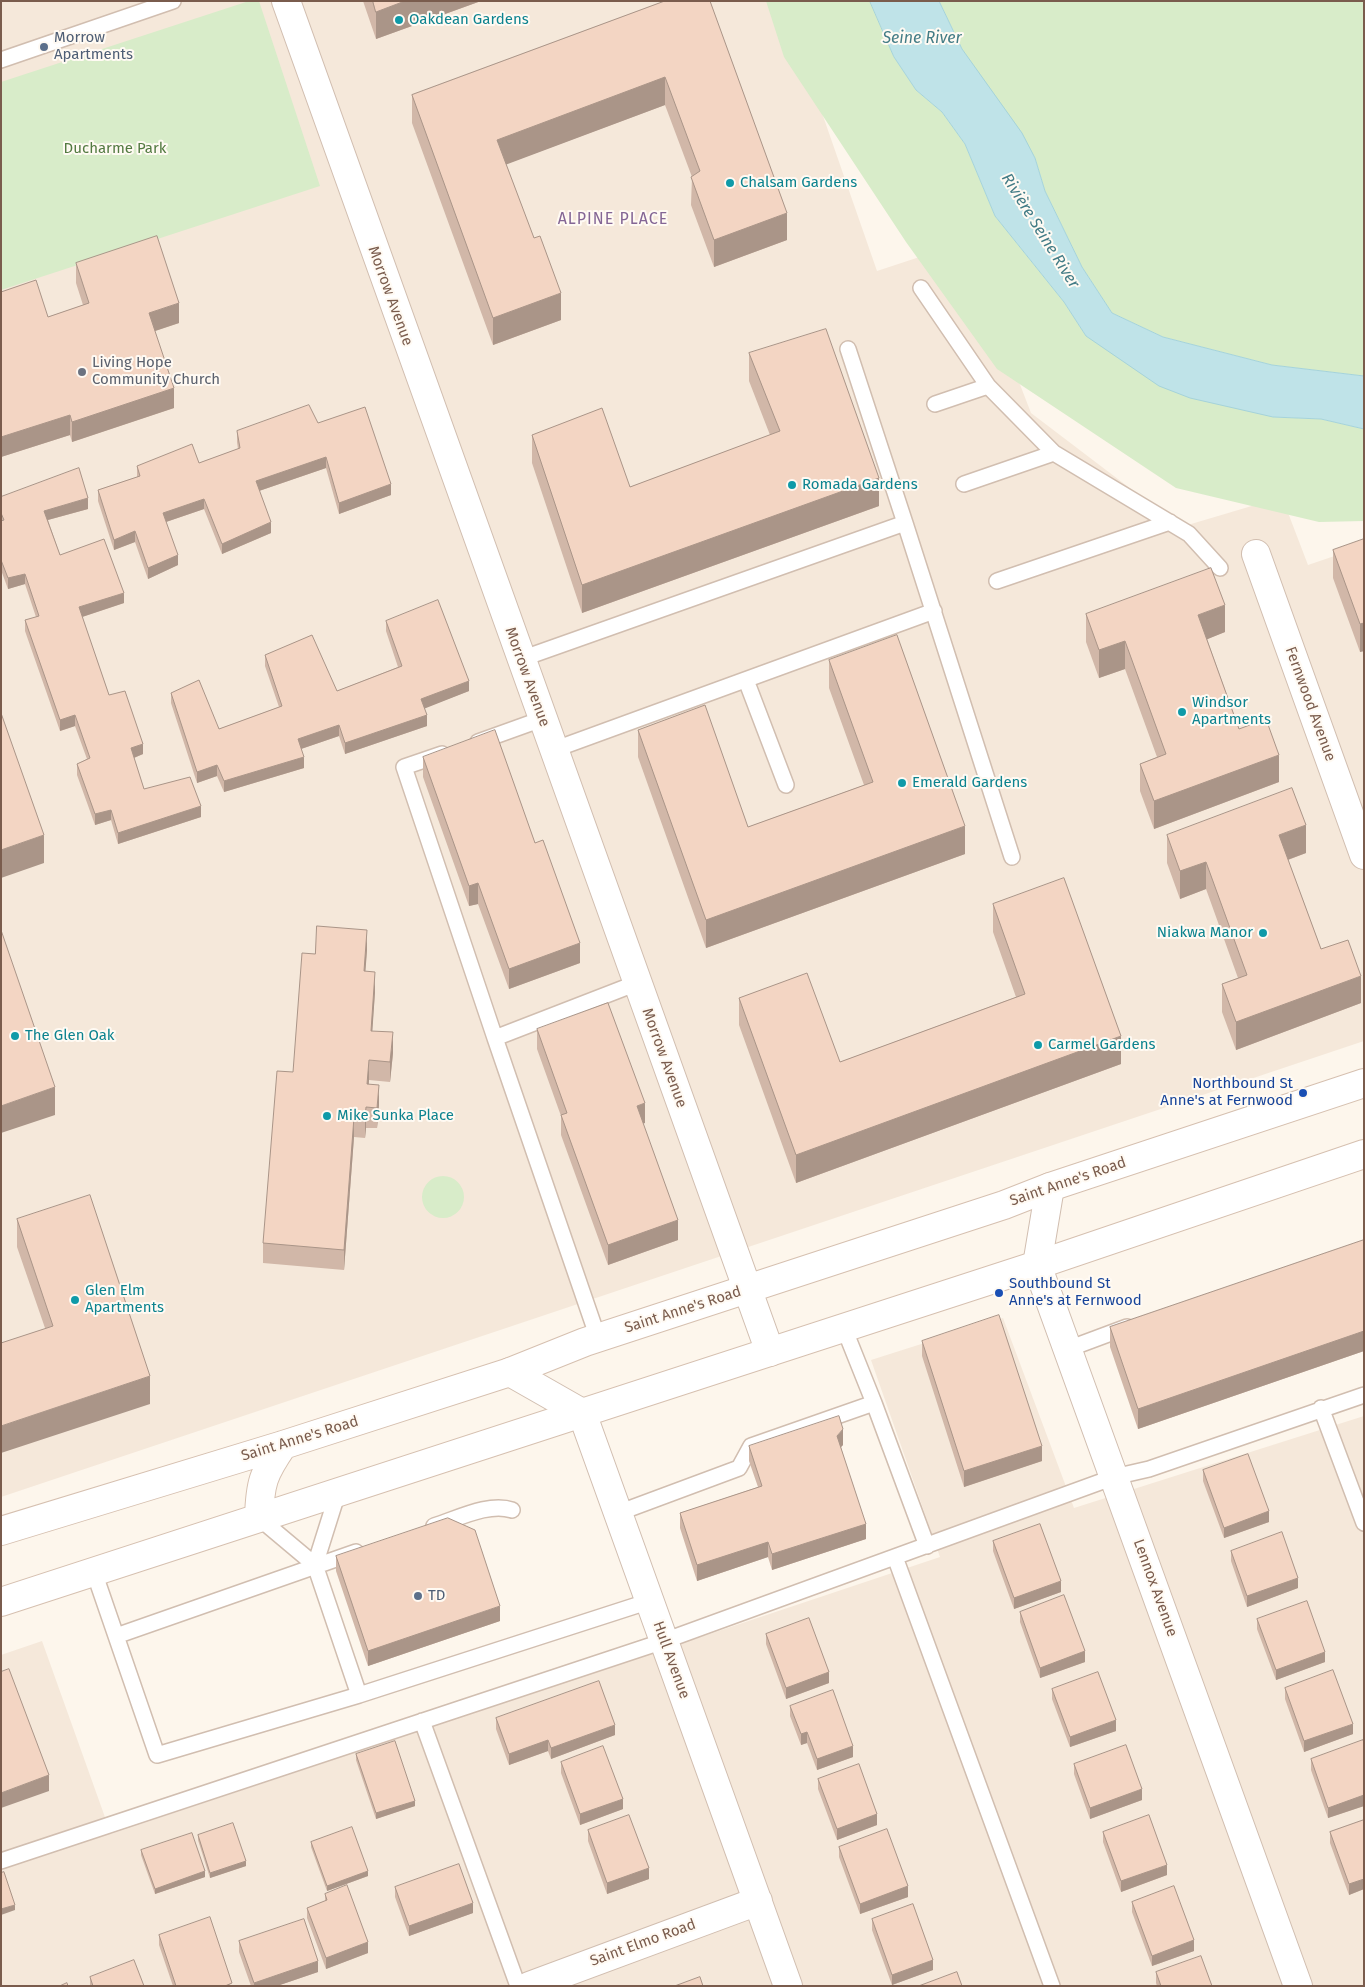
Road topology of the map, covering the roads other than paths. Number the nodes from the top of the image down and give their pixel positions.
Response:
1 (173, 1) edge
2 (286, 1) edge
3 (1, 60) edge
4 (921, 288) dead end
5 (848, 349) dead end
6 (988, 386) junction
7 (935, 404) dead end
8 (1054, 453) junction
9 (964, 484) dead end
10 (1170, 522) junction
11 (905, 523) junction
12 (1256, 554) dead end
13 (1220, 568) dead end
14 (997, 581) dead end
15 (934, 612) junction
16 (521, 659) junction
17 (746, 680) junction
18 (542, 720) junction
19 (553, 750) junction
20 (786, 785) dead end
21 (1363, 851) edge
22 (1012, 857) dead end
23 (637, 983) junction
24 (495, 1038) junction
25 (1364, 1083) edge
26 (1364, 1154) edge
27 (1050, 1187) junction
28 (1037, 1265) junction
29 (747, 1289) junction
30 (1140, 1322) edge
31 (844, 1328) junction
32 (598, 1338) junction
33 (1068, 1349) junction
34 (770, 1352) junction
35 (510, 1372) junction
36 (1364, 1395) edge
37 (874, 1403) junction
38 (1321, 1408) junction
39 (582, 1413) junction
40 (283, 1445) junction
41 (1114, 1477) junction
42 (338, 1492) junction
43 (512, 1510) dead end
44 (618, 1513) junction
45 (259, 1518) junction
46 (1364, 1523) edge
47 (1, 1531) edge
48 (418, 1531) edge
49 (927, 1546) junction
50 (371, 1547) edge
51 (895, 1557) junction
52 (315, 1565) junction
53 (94, 1572) junction
54 (650, 1601) junction
55 (1, 1602) edge
56 (116, 1636) junction
57 (664, 1641) junction
58 (359, 1695) junction
59 (422, 1722) junction
60 (1, 1861) edge
61 (758, 1901) junction
62 (518, 1986) edge
63 (529, 1986) edge
64 (788, 1986) edge
65 (1052, 1986) edge
66 (1298, 1986) edge

1 - 3 lane
2 - 16 street, Morrow Avenue
4 - 6 lane
5 - 11 lane
6 - 7 lane
6 - 8 lane
8 - 9 lane
8 - 10 lane
10 - 13 lane
10 - 14 lane
11 - 15 lane
11 - 16 lane
12 - 21 street, Fernwood Avenue
15 - 17 lane
15 - 22 lane
16 - 18 street, Morrow Avenue
17 - 19 lane
17 - 20 lane
18 - 19 street, Morrow Avenue
18 - 24 lane
19 - 23 street, Morrow Avenue
23 - 24 lane
23 - 29 street, Morrow Avenue
24 - 32 lane
25 - 27 street, Saint Anne's Road
26 - 28 street
27 - 28 street, Lennox Avenue
27 - 29 street, Saint Anne's Road
28 - 31 street
28 - 33 street, Lennox Avenue
29 - 32 street, Saint Anne's Road
29 - 34 street, Morrow Avenue
30 - 33 lane
31 - 34 street
31 - 37 lane
32 - 35 street, Saint Anne's Road
33 - 41 street, Lennox Avenue
34 - 39 street
35 - 39 street
35 - 40 street, Saint Anne's Road
36 - 38 lane
37 - 44 lane
37 - 49 lane
38 - 41 lane
38 - 46 lane
39 - 42 street
39 - 44 street, Hull Avenue
40 - 45 street
40 - 47 street, Saint Anne's Road
41 - 49 lane
41 - 66 street, Lennox Avenue
42 - 45 street
42 - 52 lane
43 - 48 lane
44 - 54 street, Hull Avenue
45 - 52 lane
45 - 53 street
49 - 51 lane
50 - 52 lane
51 - 57 lane
51 - 65 lane
52 - 56 lane
52 - 58 lane
53 - 55 street
53 - 56 lane
54 - 57 street, Hull Avenue
54 - 58 lane
56 - 58 lane
57 - 59 lane
57 - 61 street, Hull Avenue
59 - 60 lane
59 - 62 lane
61 - 63 street, Saint Elmo Road
61 - 64 street, Hull Avenue

